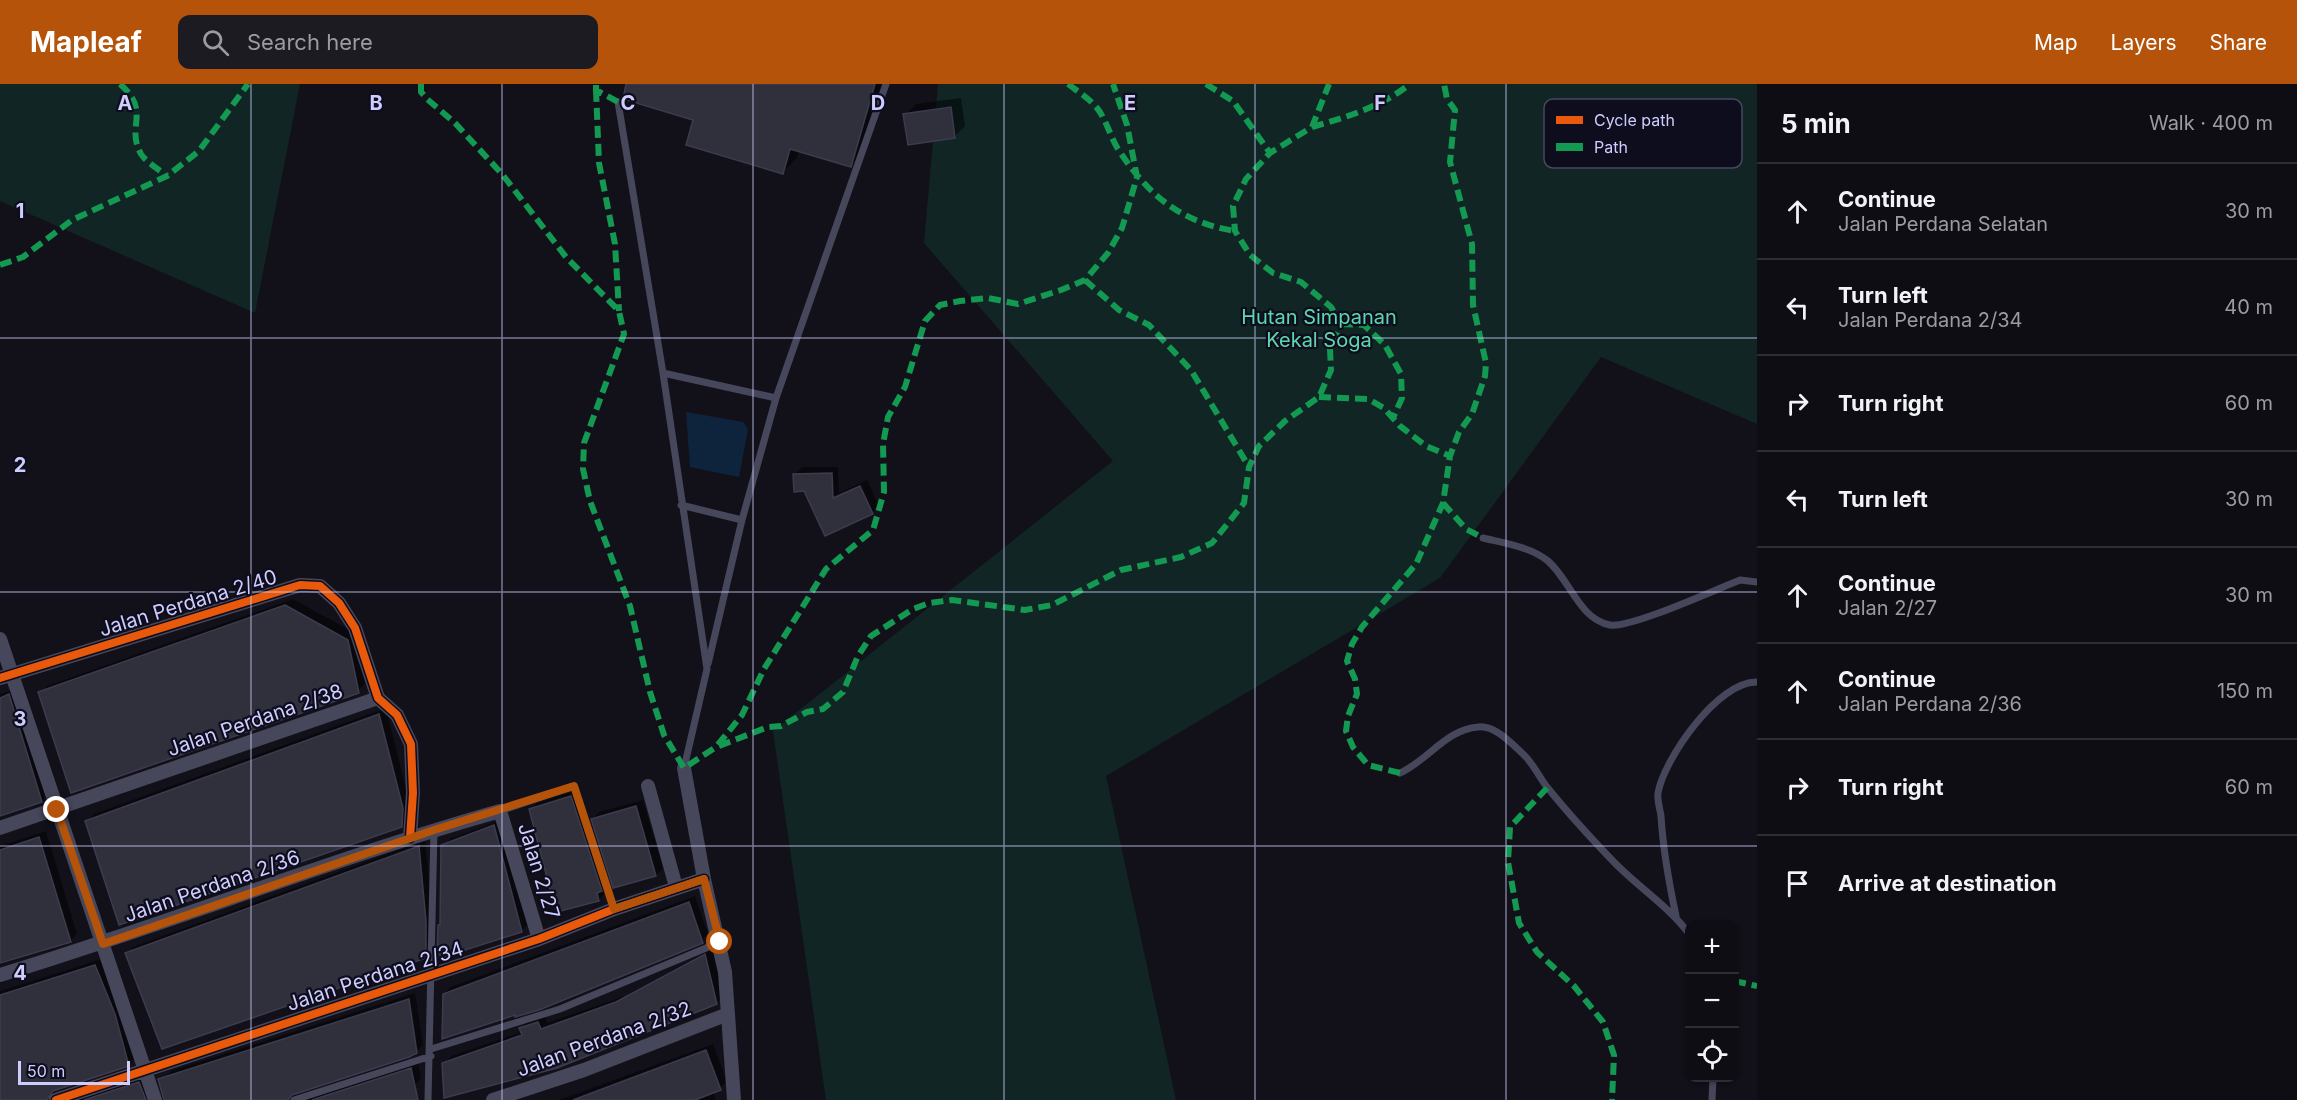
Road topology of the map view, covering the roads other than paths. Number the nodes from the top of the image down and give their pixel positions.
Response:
1 (886, 84) edge
2 (618, 102) dead end
3 (663, 373) junction
4 (776, 398) junction
5 (681, 504) junction
6 (742, 520) junction
7 (1483, 538) dead end
8 (1757, 582) edge
9 (0, 639) edge
10 (707, 669) junction
11 (6, 676) edge
12 (1757, 682) edge
13 (378, 698) junction
14 (684, 768) joint
15 (1400, 772) dead end
16 (648, 786) dead end
17 (57, 810) junction
18 (500, 811) junction
19 (0, 828) edge
20 (434, 830) junction
21 (410, 838) junction
22 (704, 879) junction
23 (676, 887) junction
24 (614, 909) junction
25 (1676, 916) junction
26 (1685, 929) edge
27 (539, 939) junction
28 (720, 942) junction
29 (103, 944) junction
30 (0, 975) edge
31 (430, 976) junction
32 (728, 1014) junction
33 (431, 1052) junction
34 (145, 1069) junction
35 (1713, 1082) edge
36 (732, 1099) edge
37 (56, 1100) edge
38 (155, 1100) edge
39 (294, 1100) edge
40 (428, 1100) edge
41 (493, 1100) edge
42 (1712, 1100) edge

1 - 4 lane
2 - 3 lane
3 - 4 lane
3 - 5 lane
4 - 6 lane
5 - 6 lane
5 - 10 lane
6 - 10 lane
7 - 8 lane
9 - 11 street
10 - 14 lane
11 - 13 street, Jalan Perdana 2/40
11 - 17 street
12 - 25 lane
13 - 17 street, Jalan Perdana 2/38
13 - 21 street
14 - 22 street
15 - 25 lane
16 - 23 street
17 - 19 street, Jalan Perdana 2/38
17 - 29 street
18 - 20 street, Jalan 2/27
18 - 24 lane
18 - 27 street, Jalan 2/27
20 - 21 street, Jalan Perdana 2/36
20 - 31 lane
21 - 29 street, Jalan Perdana 2/36
22 - 23 street, Jalan Perdana 2/34
22 - 28 street
23 - 24 street, Jalan Perdana 2/34
24 - 27 street, Jalan Perdana 2/34
25 - 26 lane
27 - 31 street, Jalan Perdana 2/34
28 - 32 street
28 - 33 lane
29 - 30 street, Jalan Perdana 2/36
29 - 34 street
31 - 33 lane
31 - 34 street, Jalan Perdana 2/34
32 - 36 street
32 - 41 street, Jalan Perdana 2/32
33 - 39 lane
33 - 40 lane
34 - 37 street, Jalan Perdana 2/34
34 - 38 street
35 - 42 lane

